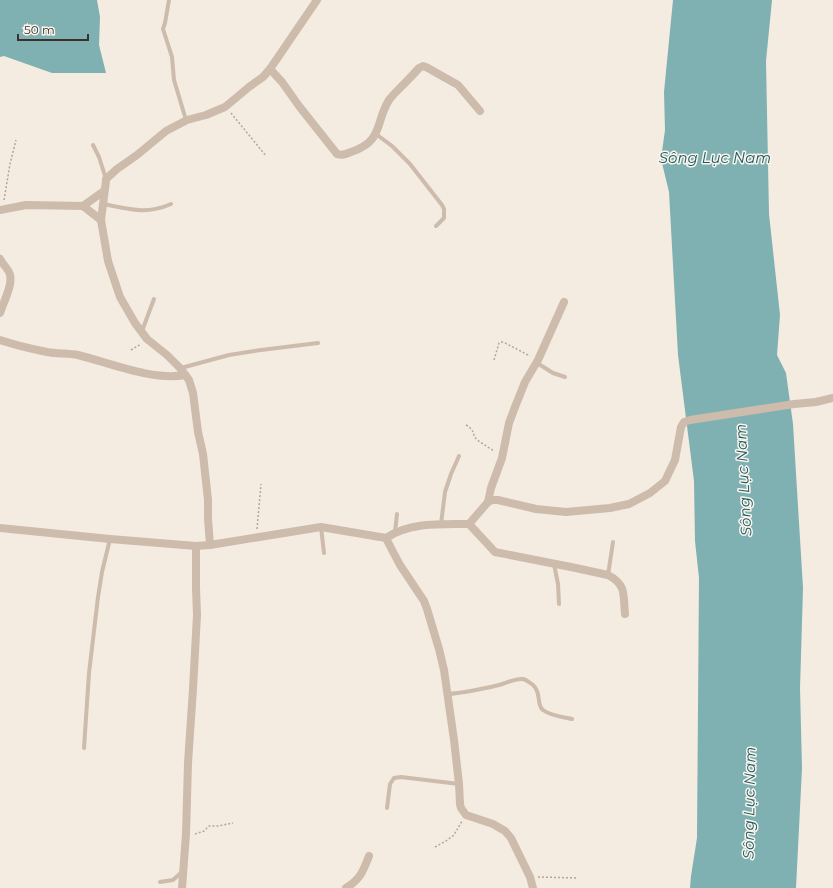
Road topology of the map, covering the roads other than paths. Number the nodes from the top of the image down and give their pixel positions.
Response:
1 (169, 0) edge
2 (317, 0) edge
3 (270, 69) junction
4 (480, 111) dead end
5 (187, 120) junction
6 (376, 134) junction
7 (93, 144) dead end
8 (106, 179) junction
9 (104, 191) junction
10 (103, 204) junction
11 (171, 204) dead end
12 (83, 206) junction
13 (1, 210) edge
14 (101, 220) junction
15 (436, 226) dead end
16 (0, 259) edge
17 (154, 299) dead end
18 (564, 302) dead end
19 (0, 312) edge
20 (142, 332) junction
21 (0, 340) edge
22 (318, 343) dead end
23 (538, 362) junction
24 (183, 371) junction
25 (565, 377) dead end
26 (833, 398) edge
27 (459, 456) dead end
28 (488, 502) junction
29 (396, 514) dead end
30 (441, 524) junction
31 (469, 524) junction
32 (321, 527) junction
33 (0, 528) edge
34 (395, 532) junction
35 (386, 538) junction
36 (110, 539) junction
37 (613, 542) dead end
38 (210, 545) junction
39 (196, 546) junction
40 (324, 554) dead end
41 (554, 564) junction
42 (608, 575) junction
43 (559, 604) dead end
44 (624, 614) dead end
45 (447, 694) junction
46 (572, 719) dead end
47 (84, 748) dead end
48 (459, 784) junction
49 (387, 808) dead end
50 (369, 856) dead end
51 (183, 871) junction
52 (160, 882) dead end
53 (182, 888) edge
54 (346, 888) edge
55 (533, 888) edge

1 - 5 lane
2 - 3 street
3 - 5 street
3 - 6 street
4 - 6 street
5 - 8 street
6 - 15 lane
7 - 8 lane
8 - 9 street
9 - 10 street
9 - 12 street
10 - 11 lane
10 - 14 street
12 - 13 street
12 - 14 street
14 - 20 street
16 - 19 street
17 - 20 lane
18 - 23 street
20 - 24 street
21 - 24 street
22 - 24 lane
23 - 25 lane
23 - 28 street
24 - 38 street
26 - 28 street
27 - 30 lane
28 - 31 street
29 - 34 lane
30 - 31 street
30 - 34 street
31 - 41 street
32 - 35 street
32 - 38 street
32 - 40 lane
33 - 36 street
34 - 35 street
35 - 45 street
36 - 39 street
36 - 47 lane
37 - 42 lane
38 - 39 street
39 - 51 street
41 - 42 street
41 - 43 lane
42 - 44 street
45 - 46 lane
45 - 48 street
48 - 49 lane
48 - 55 street
50 - 54 street
51 - 52 lane
51 - 53 street

